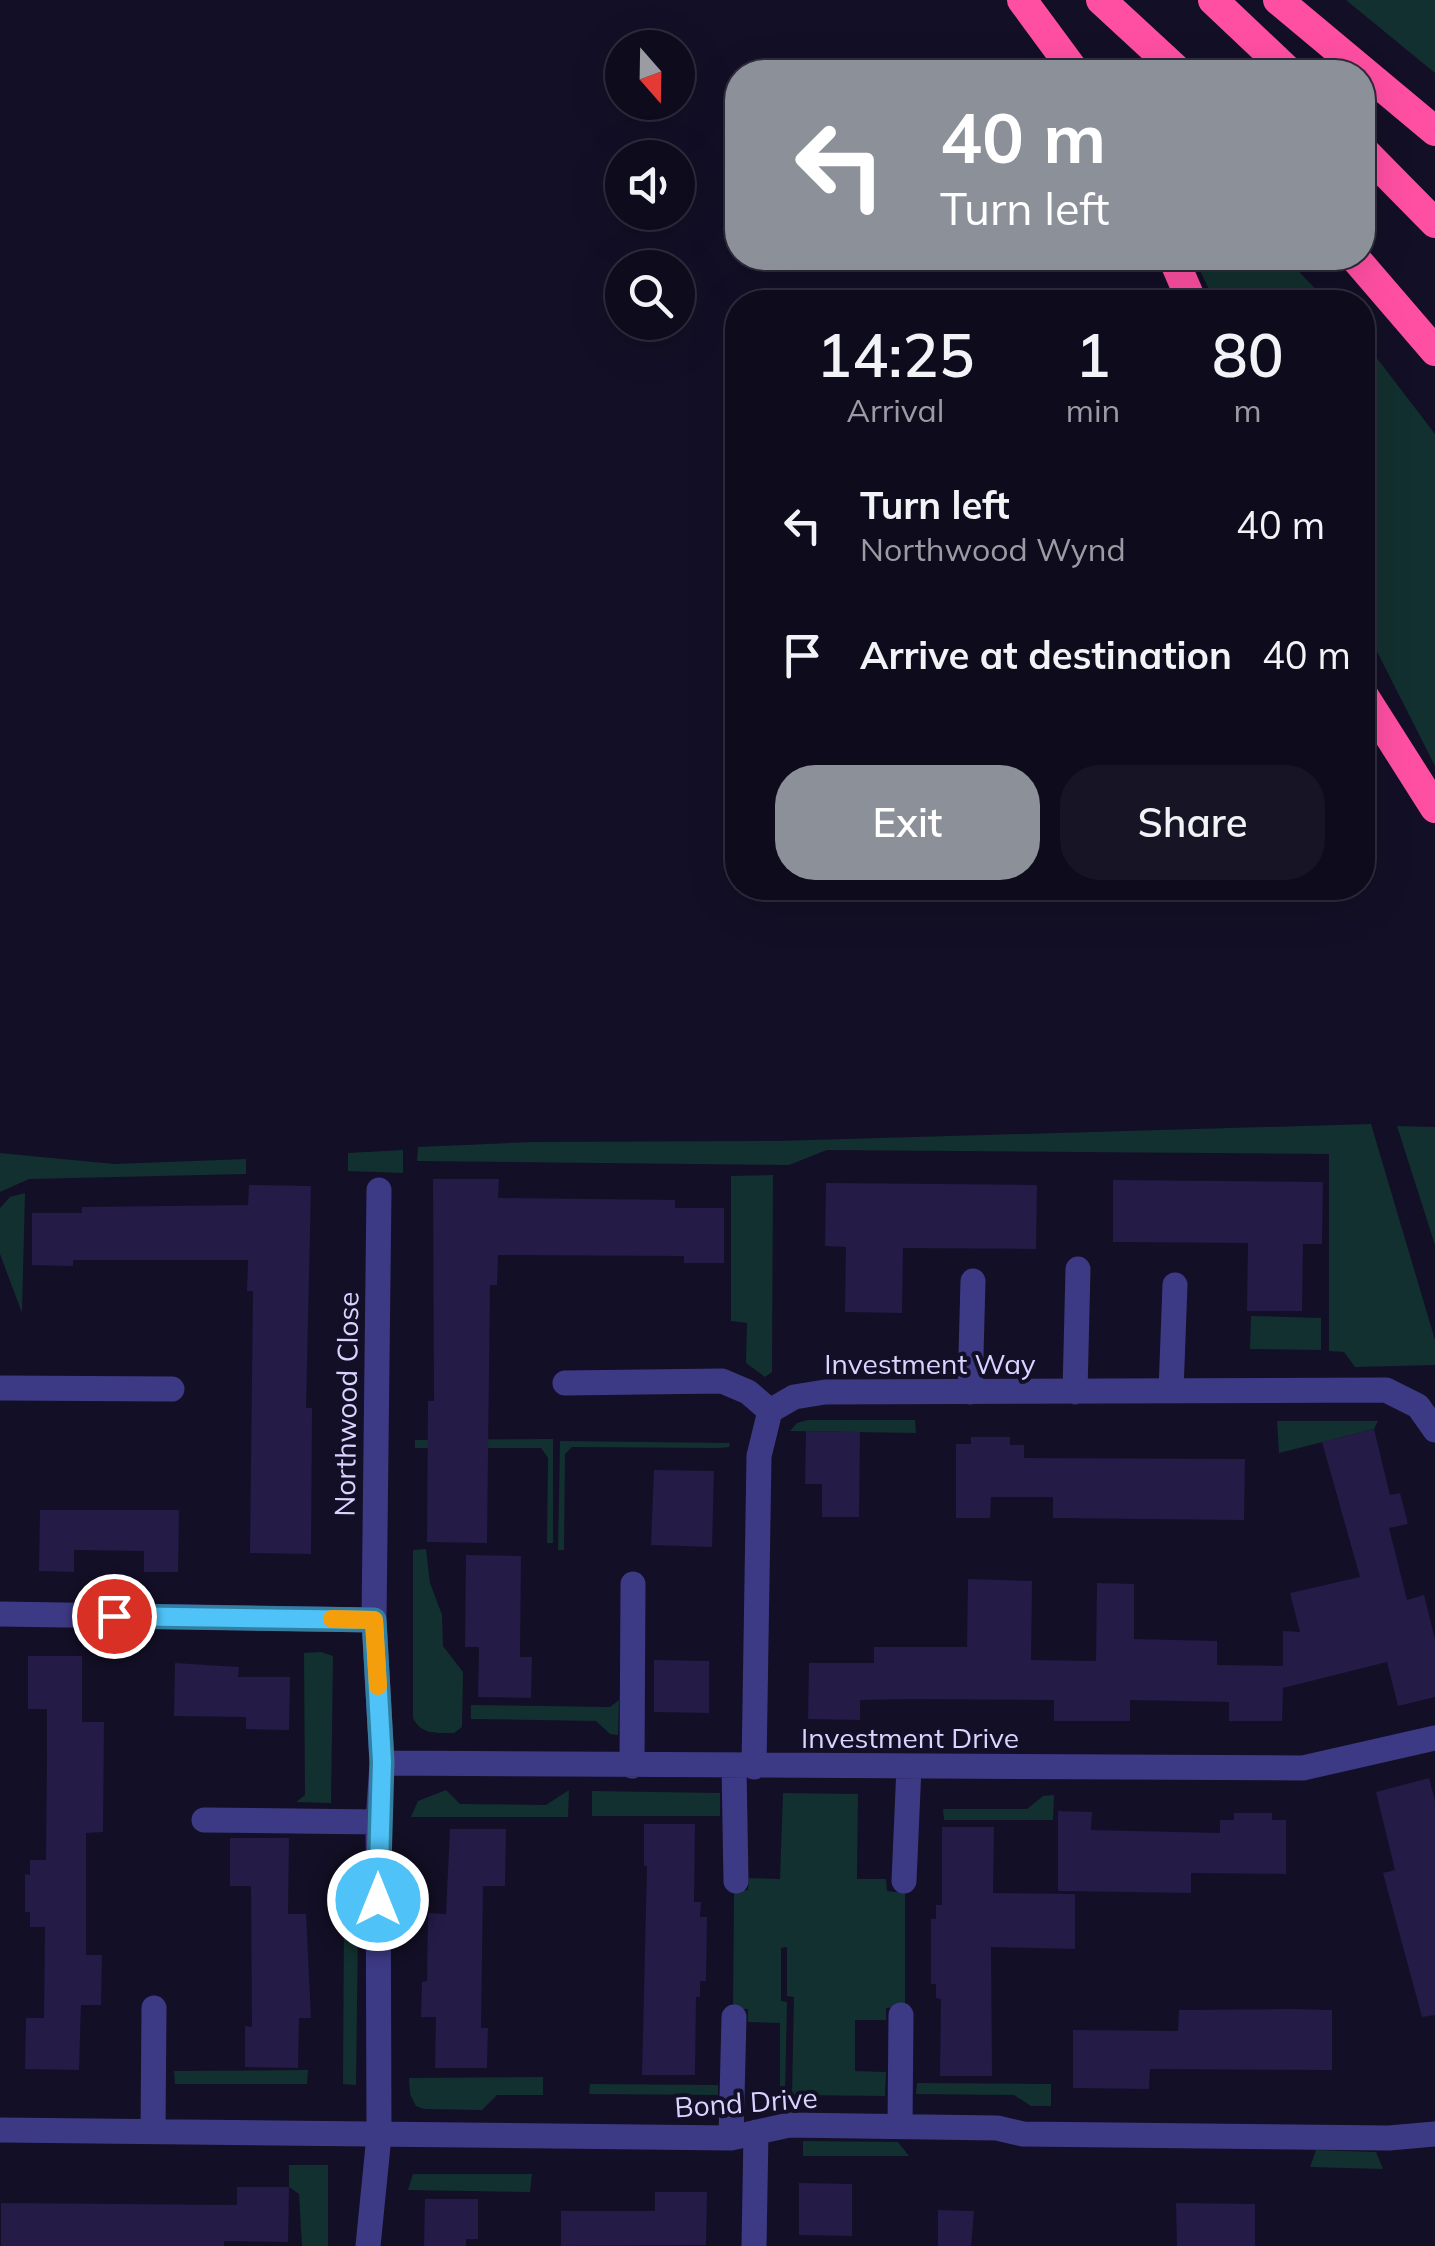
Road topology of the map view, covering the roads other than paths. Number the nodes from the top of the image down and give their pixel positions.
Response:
1 (1022, 0) edge
2 (1101, 0) edge
3 (1212, 0) edge
4 (1278, 0) edge
5 (1066, 60) edge
6 (1166, 60) edge
7 (1276, 60) edge
8 (1350, 60) edge
9 (1375, 81) edge
10 (1435, 131) edge
11 (1375, 161) edge
12 (1435, 223) edge
13 (1364, 270) edge
14 (1435, 351) edge
15 (1375, 713) edge
16 (1435, 808) edge
17 (379, 1190) dead end
18 (1078, 1270) dead end
19 (973, 1281) dead end
20 (1175, 1285) dead end
21 (565, 1382) dead end
22 (0, 1388) edge
23 (172, 1389) dead end
24 (1171, 1391) junction
25 (970, 1392) junction
26 (1075, 1392) junction
27 (770, 1411) junction
28 (1435, 1430) edge
29 (633, 1584) dead end
30 (0, 1614) edge
31 (374, 1620) junction
32 (1435, 1738) edge
33 (382, 1762) junction
34 (632, 1766) junction
35 (744, 1766) junction
36 (910, 1767) junction
37 (204, 1820) dead end
38 (378, 1822) junction
39 (736, 1881) dead end
40 (904, 1881) dead end
41 (154, 2008) dead end
42 (901, 2015) dead end
43 (734, 2017) dead end
44 (900, 2126) junction
45 (0, 2130) edge
46 (153, 2130) junction
47 (1435, 2134) edge
48 (743, 2135) junction
49 (379, 2136) junction
50 (368, 2246) edge
51 (754, 2246) edge

1 - 5 highway
2 - 6 highway
3 - 7 highway
4 - 8 highway
9 - 10 highway
11 - 12 highway
13 - 14 highway
15 - 16 highway
17 - 31 street, Northwood Close
18 - 26 street
19 - 25 street
20 - 24 street
21 - 27 street
22 - 23 street
24 - 26 street, Investment Way
24 - 28 street, Investment Way
25 - 26 street, Investment Way
25 - 27 street, Investment Way
27 - 35 street
29 - 34 street
30 - 31 street
31 - 33 street, Northwood Close
32 - 36 street, Investment Drive
33 - 34 street, Investment Drive
33 - 38 street, Northwood Close
34 - 35 street, Investment Drive
35 - 36 street, Investment Drive
35 - 39 street
36 - 40 street
37 - 38 street
38 - 49 street, Northwood Close
41 - 46 street
42 - 44 street
43 - 48 street
44 - 47 street, Bond Drive
44 - 48 street, Bond Drive
45 - 46 street, Bond Drive
46 - 49 street, Bond Drive
48 - 49 street, Bond Drive
48 - 51 street
49 - 50 street, Northwood Close

